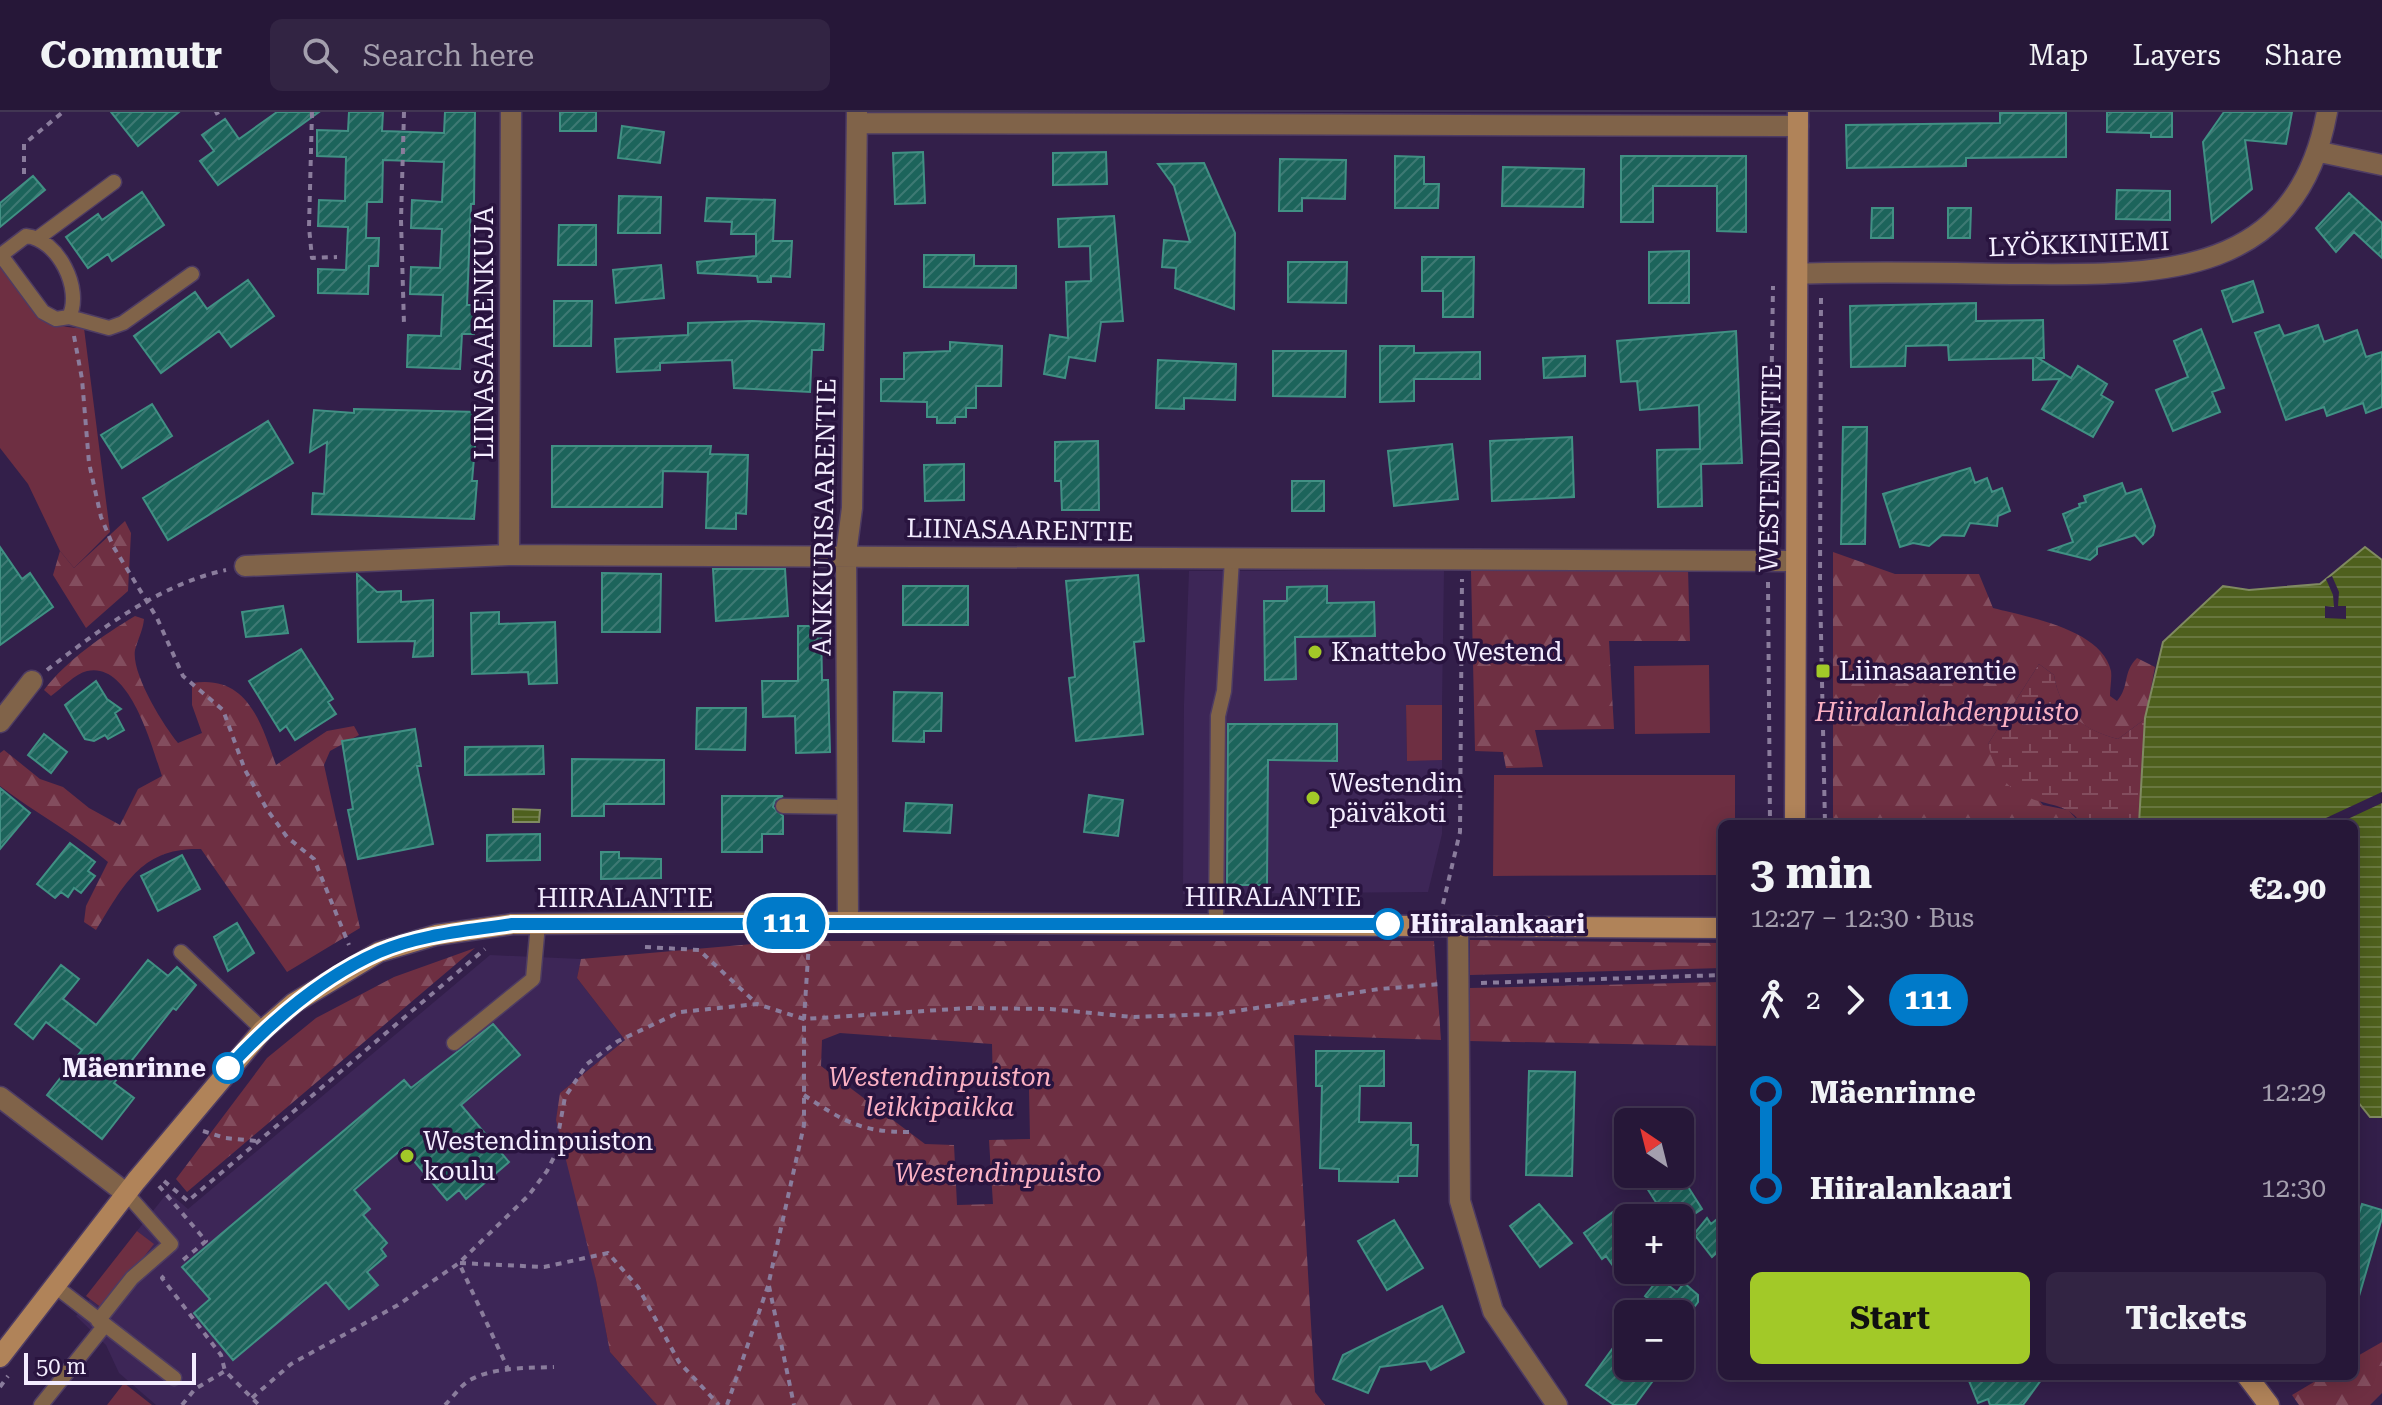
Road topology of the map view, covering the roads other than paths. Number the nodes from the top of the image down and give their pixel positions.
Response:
1 (511, 112) edge
2 (2327, 112) edge
3 (857, 117) edge
4 (1798, 119) edge
5 (2320, 152) junction
6 (2382, 165) edge
7 (114, 182) dead end
8 (38, 238) junction
9 (0, 255) edge
10 (192, 274) dead end
11 (1798, 274) junction
12 (69, 317) junction
13 (846, 554) junction
14 (509, 555) junction
15 (1232, 559) junction
16 (1794, 561) junction
17 (245, 566) road end
18 (32, 681) road end
19 (0, 722) edge
20 (783, 806) dead end
21 (848, 807) junction
22 (1795, 820) edge
23 (848, 922) junction
24 (1216, 923) junction
25 (538, 924) junction
26 (1450, 926) junction
27 (1718, 928) edge
28 (181, 952) dead end
29 (263, 1030) junction
30 (454, 1043) dead end
31 (0, 1097) edge
32 (127, 1194) junction
33 (55, 1286) junction
34 (102, 1323) junction
35 (0, 1357) edge
36 (174, 1378) dead end
37 (2250, 1380) edge
38 (41, 1405) edge
39 (1557, 1405) edge
40 (2269, 1405) edge

1 - 14 street, LIINASAARENKUJA
2 - 5 street, LYÖKKINIEMI
3 - 4 street
3 - 13 street, ANKKURISAARENTIE
4 - 11 street, WESTENDINTIE
5 - 6 street
5 - 11 street, LYÖKKINIEMI
7 - 8 lane
8 - 9 lane
8 - 12 lane
9 - 12 lane
10 - 12 lane
11 - 16 street, WESTENDINTIE
13 - 14 street, LIINASAARENTIE
13 - 15 street, LIINASAARENTIE
13 - 21 street, ANKKURISAARENTIE
14 - 17 street, LIINASAARENTIE
15 - 16 street, LIINASAARENTIE
15 - 24 lane
16 - 22 street, WESTENDINTIE
18 - 19 street
20 - 21 lane
21 - 23 street, ANKKURISAARENTIE
23 - 24 street, HIIRALANTIE
23 - 25 street, HIIRALANTIE
24 - 26 street, HIIRALANTIE
25 - 29 street, HIIRALANTIE
25 - 30 lane
26 - 27 street, HIIRALANTIE
26 - 39 street
28 - 29 lane
29 - 32 street, HIIRALANTIE
31 - 32 street
32 - 33 street, HIIRALANTIE
32 - 34 lane
33 - 34 lane
33 - 35 street, HIIRALANTIE
34 - 36 lane
34 - 38 lane
37 - 40 street

